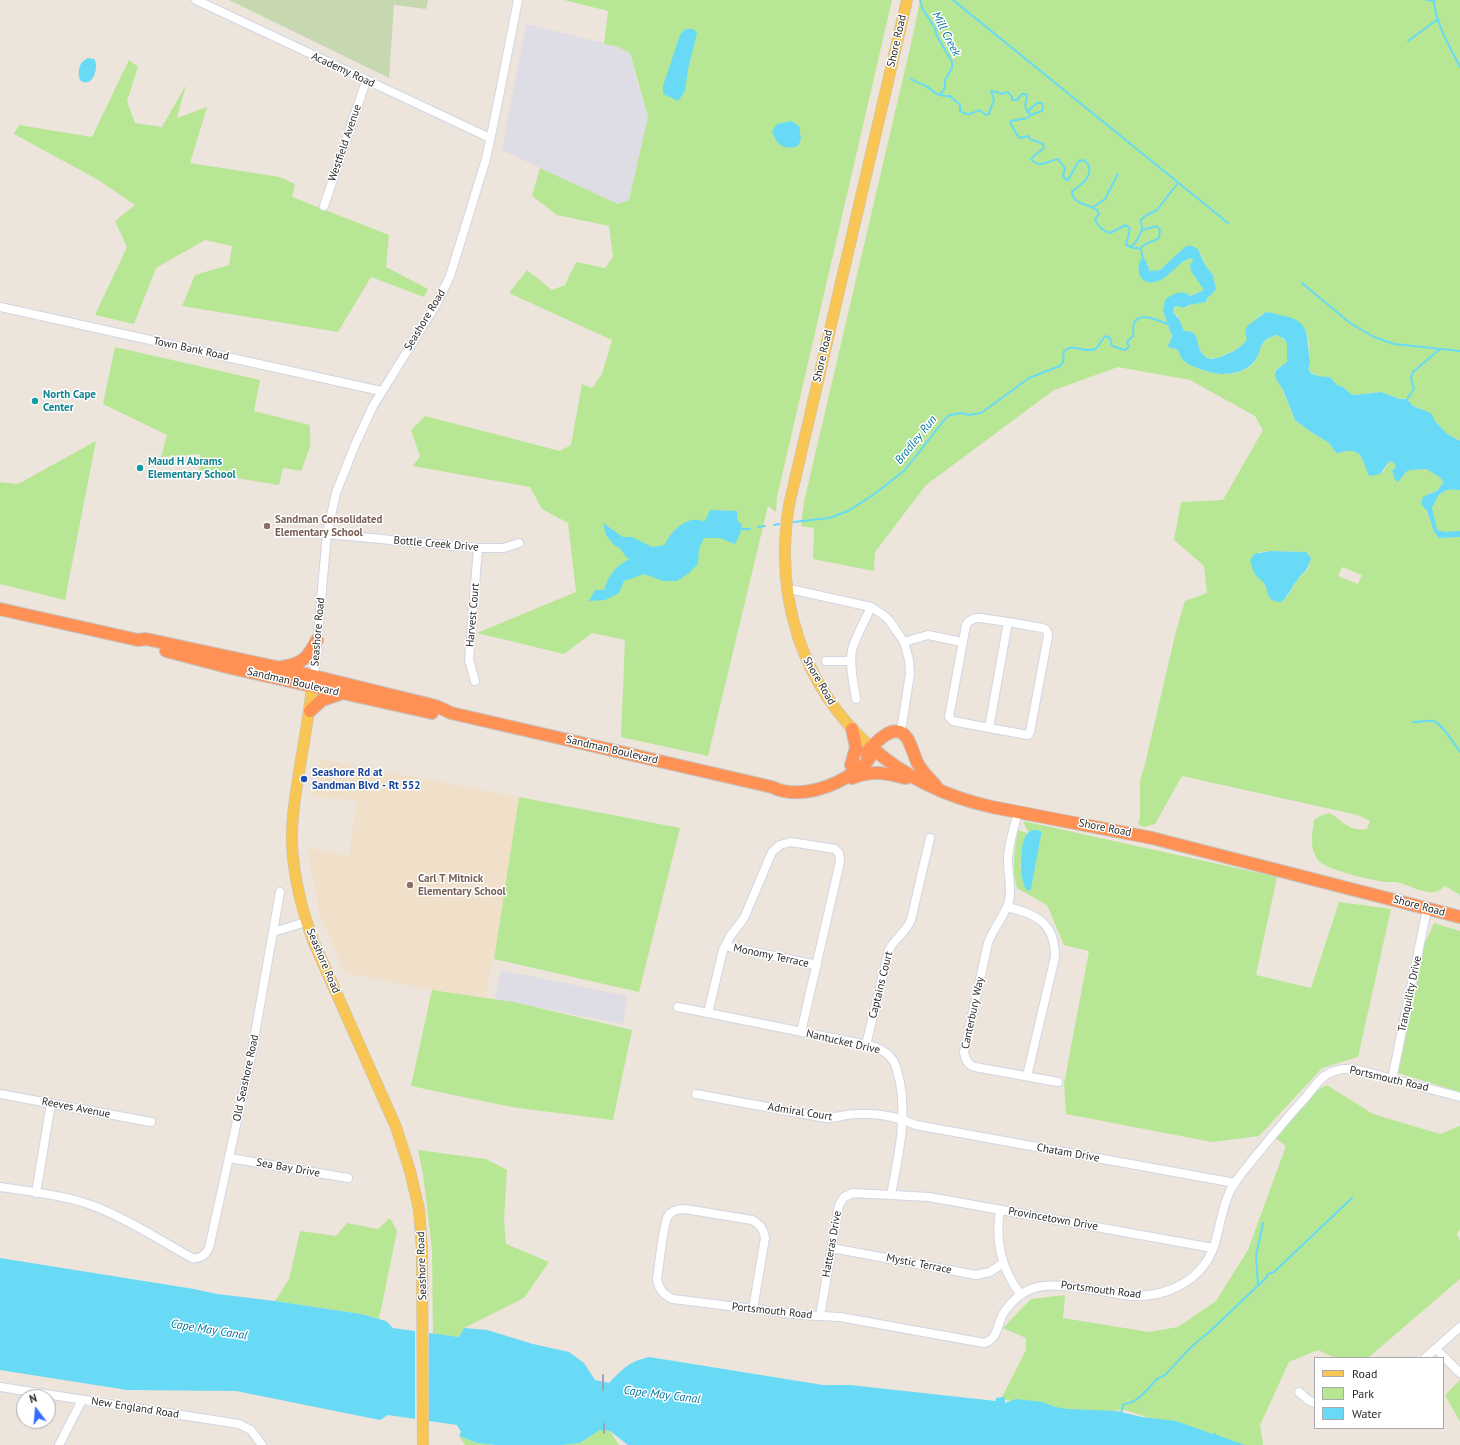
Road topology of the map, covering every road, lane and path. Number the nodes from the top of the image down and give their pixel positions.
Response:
1 (196, 0) edge
2 (518, 0) edge
3 (907, 0) edge
4 (366, 81) junction
5 (490, 138) junction
6 (324, 206) dead end
7 (0, 307) edge
8 (381, 391) junction
9 (327, 534) junction
10 (519, 543) dead end
11 (478, 548) junction
12 (786, 591) junction
13 (871, 607) junction
14 (0, 609) edge
15 (1008, 622) junction
16 (138, 640) junction
17 (317, 640) junction
18 (904, 642) junction
19 (962, 642) junction
20 (826, 661) dead end
21 (851, 661) junction
22 (281, 668) junction
23 (313, 681) junction
24 (475, 681) dead end
25 (343, 693) junction
26 (856, 700) dead end
27 (310, 711) junction
28 (452, 713) junction
29 (989, 728) junction
30 (852, 729) junction
31 (899, 732) junction
32 (871, 747) junction
33 (852, 765) junction
34 (918, 780) junction
35 (839, 782) junction
36 (772, 787) junction
37 (941, 792) junction
38 (1018, 812) junction
39 (930, 838) dead end
40 (280, 892) dead end
41 (1007, 907) junction
42 (1427, 909) junction
43 (1460, 917) edge
44 (306, 922) junction
45 (273, 932) junction
46 (725, 946) junction
47 (817, 965) junction
48 (678, 1007) dead end
49 (708, 1013) junction
50 (801, 1032) junction
51 (866, 1045) junction
52 (1027, 1076) junction
53 (1392, 1079) junction
54 (1058, 1082) dead end
55 (0, 1094) edge
56 (696, 1094) dead end
57 (1460, 1096) edge
58 (51, 1104) junction
59 (903, 1120) junction
60 (151, 1122) dead end
61 (229, 1158) junction
62 (348, 1178) dead end
63 (1235, 1183) junction
64 (0, 1187) edge
65 (36, 1193) junction
66 (891, 1195) junction
67 (1000, 1210) junction
68 (832, 1248) junction
69 (1213, 1248) junction
70 (1003, 1263) junction
71 (1021, 1295) junction
72 (753, 1309) junction
73 (820, 1316) junction
74 (1460, 1327) edge
75 (1436, 1349) junction
76 (1426, 1357) edge
77 (1460, 1373) edge
78 (0, 1387) edge
79 (1299, 1392) dead end
80 (82, 1400) junction
81 (1314, 1402) edge
82 (422, 1444) edge
83 (59, 1445) edge
84 (262, 1445) edge

1 - 4 street, Academy Road
2 - 5 street, Seashore Road
3 - 12 main road, Shore Road
4 - 5 street, Academy Road
4 - 6 street, Westfield Avenue
5 - 8 street, Seashore Road
7 - 8 street, Town Bank Road
8 - 9 street, Seashore Road
9 - 11 street, Bottle Creek Drive
9 - 17 street, Seashore Road
10 - 11 street, Bottle Creek Drive
11 - 24 street, Harvest Court
12 - 13 street
12 - 30 main road, Shore Road
13 - 18 street
13 - 21 street
14 - 16 highway, Sandman Boulevard
15 - 19 street
15 - 29 street
15 - 29 street
16 - 22 highway, Sandman Boulevard
16 - 23 highway, Sandman Boulevard
17 - 22 highway
17 - 23 street, Seashore Road
18 - 19 street
18 - 31 street
19 - 29 street
20 - 21 street
21 - 26 street
22 - 23 highway, Sandman Boulevard
23 - 25 highway, Sandman Boulevard
23 - 27 main road, Seashore Road
23 - 28 highway, Sandman Boulevard
25 - 27 highway
25 - 28 highway, Sandman Boulevard
27 - 44 main road, Seashore Road
28 - 36 highway, Sandman Boulevard
30 - 32 main road, Shore Road
30 - 33 highway
31 - 32 highway
31 - 37 highway
32 - 33 highway, Sandman Boulevard
32 - 34 highway, Shore Road
32 - 35 highway, Sandman Boulevard
33 - 36 highway, Sandman Boulevard
34 - 35 highway
34 - 37 highway, Shore Road
35 - 36 highway, Sandman Boulevard
37 - 38 highway, Shore Road
38 - 41 street, Canterbury Way
38 - 42 highway, Shore Road
39 - 51 street, Captains Court
40 - 45 street, Old Seashore Road
41 - 52 street
41 - 52 street, Canterbury Way
42 - 43 highway, Shore Road
42 - 53 street, Tranquility Drive
44 - 45 street
44 - 82 main road, Seashore Road
45 - 61 street, Old Seashore Road
46 - 47 street, Monomy Terrace
46 - 47 street
46 - 49 street
47 - 50 street
48 - 49 street, Nantucket Drive
49 - 50 street, Nantucket Drive
50 - 51 street, Nantucket Drive
51 - 59 street, Nantucket Drive
52 - 54 street, Canterbury Way
53 - 57 street, Portsmouth Road
53 - 63 street, Portsmouth Road
55 - 58 street, Reeves Avenue
56 - 59 street, Admiral Court
58 - 60 street, Reeves Avenue
58 - 65 street
59 - 63 street, Chatam Drive
59 - 66 street, Nantucket Drive
61 - 62 street, Sea Bay Drive
61 - 65 street, Old Seashore Road
63 - 69 street, Portsmouth Road
64 - 65 street
66 - 67 street, Provincetown Drive
66 - 68 street, Hatteras Drive
67 - 69 street, Provincetown Drive
67 - 70 street
68 - 70 street, Mystic Terrace
68 - 73 street, Hatteras Drive
69 - 71 street, Portsmouth Road
70 - 71 street
71 - 73 street, Portsmouth Road
72 - 72 street, Portsmouth Road
72 - 73 street, Portsmouth Road
74 - 75 street
75 - 76 street
75 - 77 street
78 - 80 street, New England Road
79 - 81 street
80 - 83 street
80 - 84 street, New England Road

